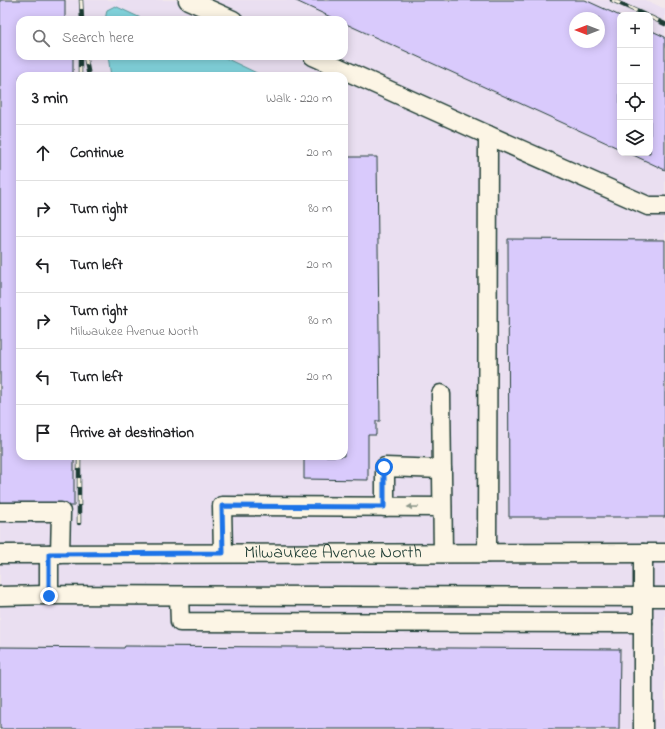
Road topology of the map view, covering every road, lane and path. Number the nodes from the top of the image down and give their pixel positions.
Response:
1 (188, 0) edge
2 (224, 16) edge
3 (322, 60) edge
4 (488, 135) junction
5 (665, 206) edge
6 (441, 394) dead end
7 (442, 469) junction
8 (384, 507) junction
9 (442, 507) junction
10 (0, 512) edge
11 (223, 553) junction
12 (443, 553) junction
13 (487, 553) junction
14 (643, 553) junction
15 (665, 553) edge
16 (0, 554) edge
17 (55, 554) junction
18 (0, 596) edge
19 (49, 596) junction
20 (179, 596) junction
21 (643, 597) junction
22 (665, 598) edge
23 (643, 623) junction
24 (643, 729) edge

1 - 2 street
3 - 4 street
4 - 5 street
4 - 13 street
6 - 7 street
7 - 8 street
7 - 9 street
9 -> 8 street
8 - 11 street
9 - 12 street
10 - 17 street
11 - 12 street, Milwaukee Avenue North
11 - 17 street, Milwaukee Avenue North
12 - 13 street, Milwaukee Avenue North
13 - 14 street, Milwaukee Avenue North
14 - 15 street, Milwaukee Avenue North
14 - 21 street
16 - 17 street, Milwaukee Avenue North
17 - 19 street
18 - 19 street
19 - 20 street
20 - 21 street
20 - 23 street
21 - 22 street
21 - 23 street
23 - 24 street

